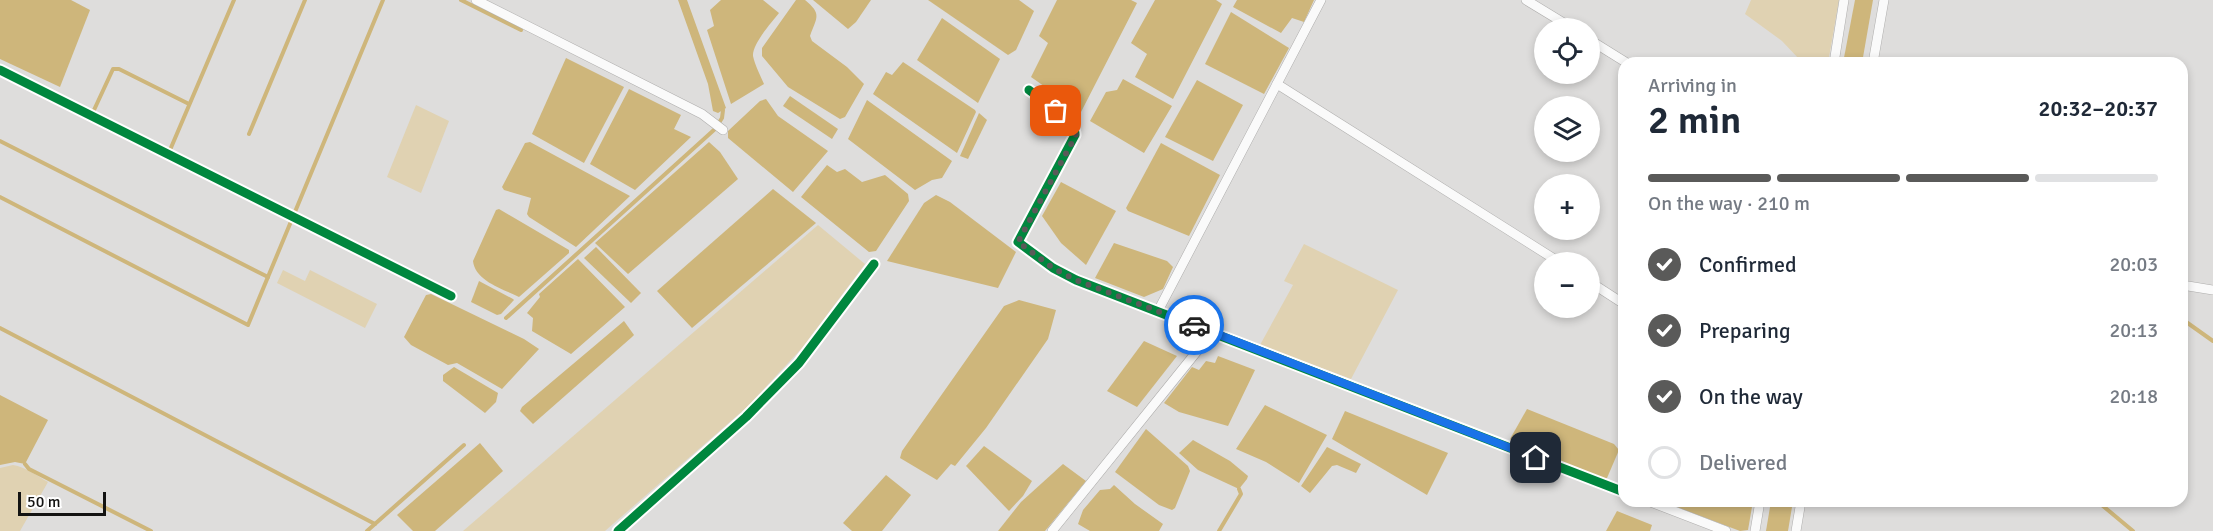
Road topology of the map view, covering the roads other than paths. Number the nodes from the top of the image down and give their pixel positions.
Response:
1 (476, 0) edge
2 (1321, 0) edge
3 (1526, 0) edge
4 (1844, 0) edge
5 (1884, 0) edge
6 (1556, 18) edge
7 (1600, 46) edge
8 (1618, 57) edge
9 (1835, 57) edge
10 (1874, 57) edge
11 (0, 70) edge
12 (1277, 84) junction
13 (1029, 90) dead end
14 (723, 129) dead end
15 (1544, 252) edge
16 (874, 264) dead end
17 (2188, 286) edge
18 (1600, 288) edge
19 (2213, 290) edge
20 (451, 296) dead end
21 (1618, 300) edge
22 (1158, 311) junction
23 (1198, 350) dead end
24 (1618, 490) edge
25 (1664, 507) edge
26 (1759, 507) edge
27 (1800, 507) edge
28 (618, 531) edge
29 (1052, 531) edge
30 (1726, 531) edge
31 (1755, 531) edge
32 (1796, 531) edge

1 - 14 street
2 - 12 street
3 - 6 street
4 - 9 street
5 - 10 street
7 - 8 street
11 - 20 street
12 - 15 street
12 - 22 street
13 - 22 street
16 - 28 street
17 - 19 street
18 - 21 street
22 - 24 street
23 - 29 street
25 - 30 street
26 - 31 street
27 - 32 street

